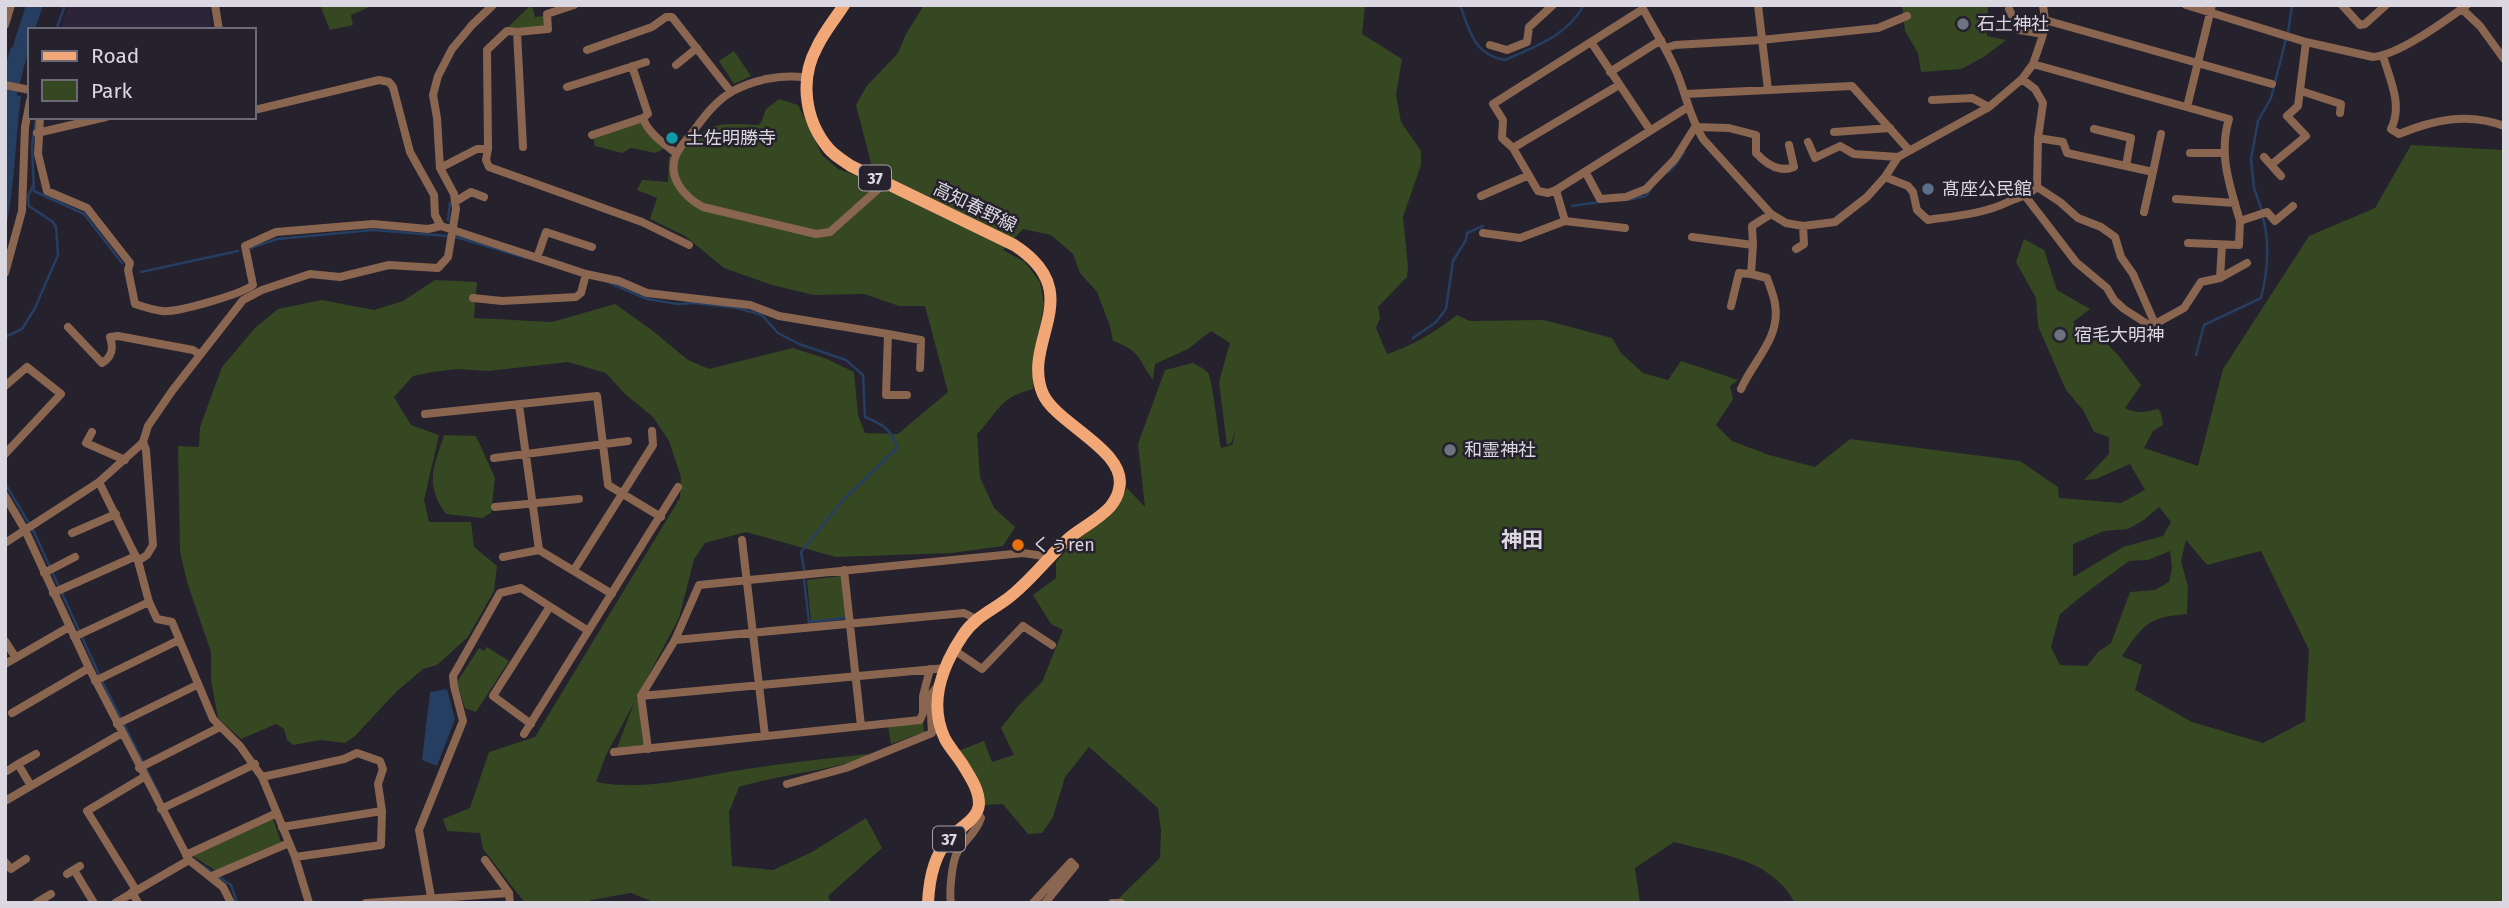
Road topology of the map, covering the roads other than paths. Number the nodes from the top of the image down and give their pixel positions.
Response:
1 (11, 5) edge
2 (215, 5) edge
3 (493, 5) edge
4 (574, 5) edge
5 (844, 5) edge
6 (1553, 5) edge
7 (1758, 5) edge
8 (2043, 5) edge
9 (2186, 5) edge
10 (2342, 5) edge
11 (2386, 5) edge
12 (1642, 7) edge
13 (2465, 7) edge
14 (2009, 9) dead end
15 (2211, 9) edge
16 (1907, 16) dead end
17 (2045, 20) junction
18 (5, 25) edge
19 (219, 28) edge
20 (517, 32) junction
21 (2043, 34) junction
22 (1761, 40) junction
23 (1591, 42) junction
24 (2306, 42) junction
25 (1666, 44) junction
26 (1490, 45) dead end
27 (697, 48) junction
28 (587, 50) dead end
29 (2383, 57) junction
30 (2504, 59) edge
31 (646, 62) dead end
32 (2199, 62) junction
33 (2033, 64) junction
34 (676, 65) dead end
35 (632, 66) junction
36 (1610, 72) junction
37 (807, 78) junction
38 (2022, 79) junction
39 (2272, 84) dead end
40 (5, 85) edge
41 (1619, 85) junction
42 (567, 87) dead end
43 (28, 90) edge
44 (1768, 90) junction
45 (2301, 91) junction
46 (731, 92) junction
47 (1685, 94) junction
48 (1932, 100) dead end
49 (1688, 107) junction
50 (1989, 107) junction
51 (2187, 107) junction
52 (256, 110) edge
53 (28, 111) edge
54 (2340, 113) dead end
55 (643, 118) junction
56 (40, 119) edge
57 (98, 119) edge
58 (2504, 126) edge
59 (1695, 127) junction
60 (1890, 128) junction
61 (1650, 130) junction
62 (2094, 130) dead end
63 (1834, 132) dead end
64 (37, 134) junction
65 (2161, 134) dead end
66 (592, 135) dead end
67 (2038, 138) junction
68 (1808, 142) dead end
69 (1789, 145) dead end
70 (523, 147) dead end
71 (1513, 148) junction
72 (488, 149) junction
73 (1908, 149) junction
74 (676, 153) junction
75 (2190, 153) dead end
76 (2223, 153) junction
77 (1898, 157) junction
78 (2264, 158) dead end
79 (2271, 165) junction
80 (2126, 166) junction
81 (440, 168) junction
82 (2153, 172) junction
83 (1586, 173) junction
84 (1529, 175) junction
85 (2281, 176) dead end
86 (1885, 177) junction
87 (885, 183) junction
88 (2037, 187) junction
89 (1556, 190) junction
90 (1481, 196) dead end
91 (484, 197) dead end
92 (2026, 197) junction
93 (2176, 198) dead end
94 (455, 202) junction
95 (2235, 203) junction
96 (2293, 206) dead end
97 (2144, 212) dead end
98 (1771, 214) junction
99 (1565, 221) junction
100 (2241, 221) junction
101 (440, 226) junction
102 (1803, 226) junction
103 (1625, 228) dead end
104 (453, 230) junction
105 (1483, 233) dead end
106 (1692, 237) dead end
107 (2188, 243) dead end
108 (689, 245) dead end
109 (1753, 245) junction
110 (2222, 245) junction
111 (593, 247) dead end
112 (1796, 249) dead end
113 (537, 258) junction
114 (2247, 263) dead end
115 (5, 273) edge
116 (586, 274) junction
117 (1751, 274) junction
118 (2220, 278) junction
119 (474, 298) dead end
120 (1731, 306) dead end
121 (2155, 324) junction
122 (68, 327) dead end
123 (888, 334) junction
124 (200, 354) junction
125 (920, 368) dead end
126 (5, 386) edge
127 (1741, 390) dead end
128 (906, 395) dead end
129 (519, 405) junction
130 (425, 414) dead end
131 (652, 430) dead end
132 (92, 432) dead end
133 (628, 441) dead end
134 (143, 442) junction
135 (603, 444) junction
136 (5, 454) edge
137 (525, 454) junction
138 (494, 458) dead end
139 (125, 460) junction
140 (99, 482) junction
141 (678, 487) dead end
142 (622, 494) junction
143 (5, 496) edge
144 (579, 499) dead end
145 (531, 503) junction
146 (495, 507) dead end
147 (116, 514) junction
148 (660, 517) junction
149 (29, 528) junction
150 (72, 533) dead end
151 (742, 540) dead end
152 (5, 543) edge
153 (539, 551) junction
154 (75, 557) dead end
155 (503, 557) dead end
156 (1049, 557) junction
157 (137, 559) junction
158 (574, 570) junction
159 (844, 570) junction
160 (44, 573) junction
161 (747, 580) junction
162 (53, 593) junction
163 (612, 593) junction
164 (149, 602) junction
165 (548, 608) junction
166 (975, 619) junction
167 (850, 625) junction
168 (69, 628) junction
169 (587, 630) junction
170 (754, 632) junction
171 (74, 637) junction
172 (179, 640) junction
173 (675, 640) junction
174 (5, 641) edge
175 (1052, 645) dead end
176 (954, 650) junction
177 (16, 658) junction
178 (5, 664) edge
179 (89, 668) junction
180 (930, 668) junction
181 (946, 668) junction
182 (857, 676) junction
183 (95, 681) junction
184 (939, 684) junction
185 (197, 685) junction
186 (758, 685) junction
187 (641, 696) junction
188 (12, 713) dead end
189 (117, 724) junction
190 (531, 724) junction
191 (861, 726) junction
192 (220, 727) junction
193 (122, 733) junction
194 (524, 734) dead end
195 (765, 736) junction
196 (648, 750) junction
197 (614, 752) dead end
198 (36, 754) dead end
199 (254, 764) junction
200 (18, 765) junction
201 (139, 768) junction
202 (7, 771) edge
203 (262, 777) junction
204 (144, 778) junction
205 (787, 784) dead end
206 (31, 786) junction
207 (5, 801) edge
208 (161, 809) junction
209 (382, 811) junction
210 (977, 812) junction
211 (277, 813) junction
212 (282, 827) junction
213 (289, 843) junction
214 (295, 857) junction
215 (187, 858) junction
216 (26, 859) dead end
217 (485, 860) dead end
218 (5, 862) edge
219 (74, 870) dead end
220 (212, 876) junction
221 (134, 891) junction
222 (509, 893) junction
223 (51, 894) dead end
224 (431, 897) junction
225 (36, 903) edge
226 (94, 903) edge
227 (115, 903) edge
228 (138, 903) edge
229 (230, 903) edge
230 (309, 903) edge
231 (366, 903) edge
232 (510, 903) edge
233 (928, 903) edge
234 (951, 903) edge
235 (1033, 903) edge
236 (1045, 903) edge
237 (1112, 903) edge
238 (1121, 903) edge

1 - 18 street
2 - 19 street
3 - 81 street
4 - 20 street
5 - 37 main road, 高知春野線 / 37
6 - 26 street
7 - 22 street
8 - 17 street
9 - 15 street
10 - 11 street
12 - 23 street
12 - 25 street
13 - 29 street
13 - 30 street
14 - 21 street
15 - 24 street
15 - 32 street
16 - 22 street
17 - 21 street
17 - 32 street
20 - 70 street
20 - 72 street
21 - 33 street
22 - 25 street
22 - 44 street
23 - 36 street
23 - 71 street
24 - 29 street
24 - 45 street
25 - 36 street
25 - 47 street
27 - 28 street
27 - 34 street
27 - 46 street
29 - 58 street
31 - 35 street
32 - 39 street
32 - 51 street
33 - 38 street
33 - 51 street
35 - 42 street
35 - 55 street
36 - 41 street
37 - 46 street
37 - 87 main road, 高知春野線 / 37
38 - 50 street
38 - 67 street
40 - 43 street
41 - 61 street
41 - 71 street
44 - 47 street
44 - 60 street
45 - 54 street
45 - 79 street
46 - 74 street
47 - 49 street
48 - 50 street
49 - 59 street
49 - 61 street
50 - 73 street
51 - 76 street
52 - 101 street
53 - 115 street
55 - 66 street
55 - 74 street
56 - 64 street
57 - 64 street
59 - 69 street
59 - 83 street
59 - 98 street
60 - 63 street
60 - 73 street
61 - 83 street
62 - 80 street
64 - 101 street
65 - 82 street
67 - 80 street
67 - 88 street
68 - 77 street
71 - 84 street
72 - 81 street
72 - 108 street
73 - 77 street
74 - 87 street
75 - 76 street
76 - 95 street
77 - 86 street
78 - 79 street
79 - 85 street
80 - 82 street
81 - 94 street
82 - 97 street
83 - 89 street
84 - 89 street
84 - 90 street
86 - 92 street
86 - 102 street
87 - 156 main road, 高知春野線 / 37
88 - 92 street
88 - 121 street
89 - 99 street
91 - 94 street
92 - 121 street
93 - 95 street
94 - 104 street
95 - 100 street
96 - 100 street
98 - 102 street
98 - 109 street
99 - 103 street
99 - 105 street
100 - 110 street
101 - 104 street
102 - 112 street
104 - 113 street
104 - 124 street
106 - 109 street
107 - 110 street
109 - 117 street
110 - 118 street
111 - 113 street
113 - 116 street
114 - 118 street
116 - 119 street
116 - 123 street
117 - 120 street
117 - 127 street
118 - 121 street
122 - 124 street
123 - 125 street
123 - 128 street
124 - 134 street
126 - 136 street
129 - 130 street
129 - 135 street
129 - 137 street
131 - 142 street
132 - 139 street
133 - 135 street
134 - 139 street
134 - 157 street
135 - 137 street
135 - 142 street
137 - 138 street
137 - 145 street
139 - 140 street
140 - 147 street
140 - 149 street
141 - 148 street
142 - 148 street
142 - 158 street
143 - 149 street
144 - 145 street
145 - 146 street
145 - 153 street
147 - 150 street
147 - 157 street
148 - 163 street
149 - 152 street
149 - 160 street
151 - 161 street
153 - 155 street
153 - 158 street
154 - 160 street
156 - 159 street
156 - 166 main road, 高知春野線 / 37
157 - 162 street
157 - 164 street
158 - 163 street
159 - 161 street
159 - 167 street
160 - 162 street
161 - 170 street
161 - 173 street
162 - 168 street
163 - 169 street
164 - 171 street
164 - 172 street
165 - 169 street
165 - 190 street
165 - 224 street
166 - 167 street
166 - 176 main road, 高知春野線 / 37
167 - 170 street
167 - 182 street
168 - 171 street
168 - 177 street
169 - 190 street
170 - 173 street
170 - 186 street
171 - 179 street
172 - 183 street
172 - 185 street
173 - 187 street
174 - 177 street
175 - 176 street
176 - 181 main road, 高知春野線 / 37
177 - 178 street
179 - 183 street
179 - 188 street
180 - 181 street
180 - 182 street
180 - 191 street
181 - 184 main road, 高知春野線 / 37
182 - 186 street
182 - 191 street
183 - 189 street
184 - 205 street
184 - 210 main road, 高知春野線 / 37
185 - 189 street
185 - 192 street
186 - 187 street
186 - 195 street
187 - 196 street
189 - 193 street
190 - 194 street
191 - 195 street
192 - 199 street
192 - 201 street
193 - 201 street
193 - 206 street
195 - 196 street
196 - 197 street
198 - 200 street
199 - 203 street
199 - 208 street
200 - 202 street
200 - 206 street
201 - 204 street
203 - 209 street
203 - 211 street
204 - 208 street
204 - 221 street
206 - 207 street
208 - 215 street
209 - 212 street
209 - 214 street
210 - 233 main road, 37
210 - 234 street
211 - 212 street
211 - 215 street
212 - 213 street
213 - 214 street
213 - 220 street
214 - 230 street
215 - 220 street
215 - 221 street
216 - 218 street
217 - 222 street
219 - 226 street
220 - 229 street
221 - 227 street
221 - 228 street
222 - 224 street
222 - 232 street
223 - 225 street
224 - 231 street
235 - 236 street
237 - 238 street

